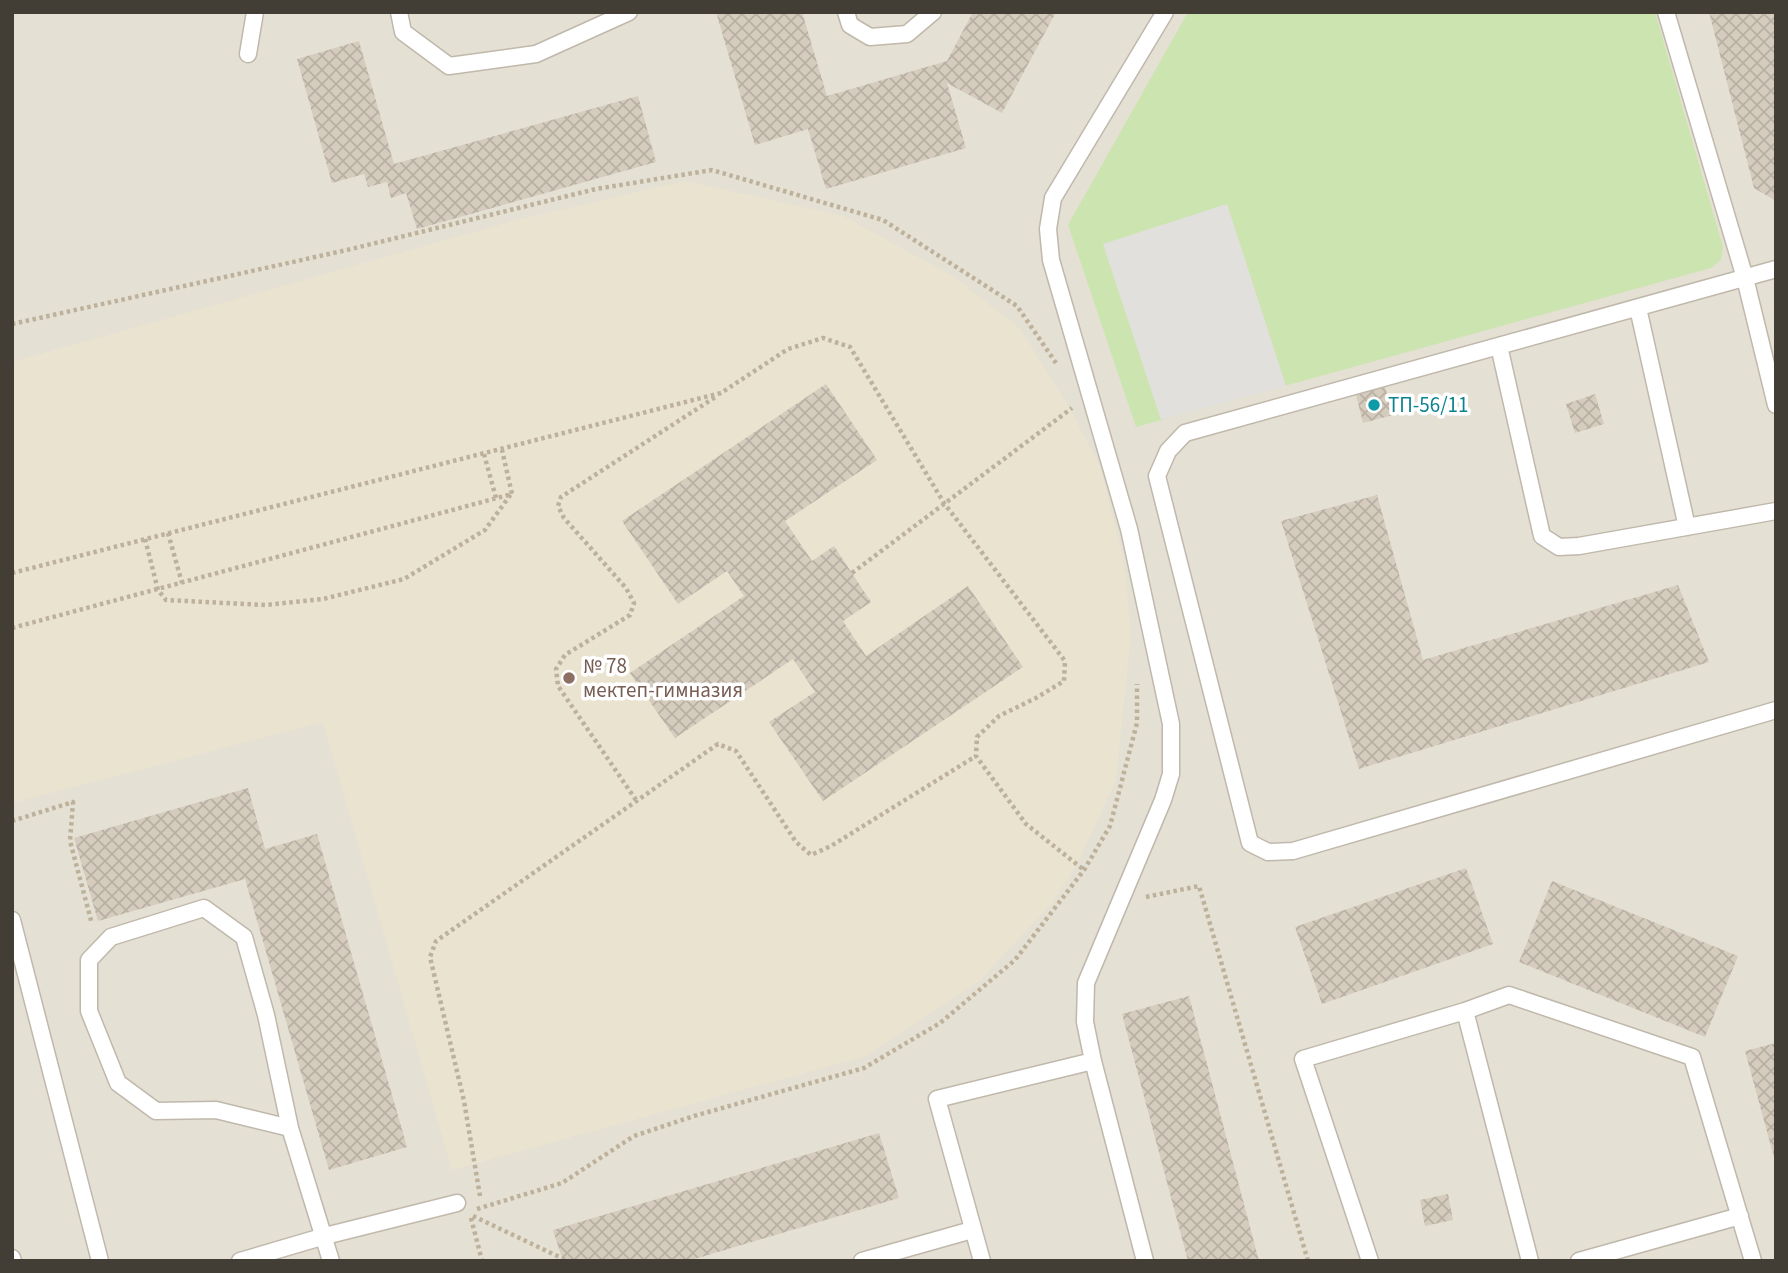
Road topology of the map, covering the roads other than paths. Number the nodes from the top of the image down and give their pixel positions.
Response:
1 (255, 12) edge
2 (400, 12) edge
3 (629, 12) edge
4 (846, 12) edge
5 (933, 12) edge
6 (1165, 12) edge
7 (1666, 12) edge
8 (248, 54) dead end
9 (1776, 269) edge
10 (1745, 278) junction
11 (1638, 307) junction
12 (1499, 346) junction
13 (1776, 405) edge
14 (1776, 511) edge
15 (1687, 527) junction
16 (1776, 710) edge
17 (12, 920) edge
18 (1465, 1011) junction
19 (1093, 1061) junction
20 (290, 1128) junction
21 (457, 1203) dead end
22 (1740, 1216) junction
23 (972, 1230) junction
24 (325, 1236) junction
25 (100, 1261) edge
26 (240, 1261) edge
27 (331, 1261) edge
28 (862, 1261) edge
29 (982, 1261) edge
30 (1145, 1261) edge
31 (1370, 1261) edge
32 (1530, 1261) edge
33 (1580, 1261) edge
34 (1753, 1261) edge

1 - 8 lane
2 - 3 lane
4 - 5 lane
6 - 19 lane
7 - 10 lane
9 - 10 lane
10 - 11 lane
10 - 13 lane
11 - 12 lane
11 - 15 lane
12 - 15 lane
12 - 16 lane
14 - 15 lane
17 - 25 lane
18 - 22 lane
18 - 31 lane
18 - 32 lane
19 - 23 lane
19 - 30 lane
20 - 20 lane
20 - 24 lane
21 - 24 lane
22 - 33 lane
22 - 34 lane
23 - 28 lane
23 - 29 lane
24 - 26 lane
24 - 27 lane

